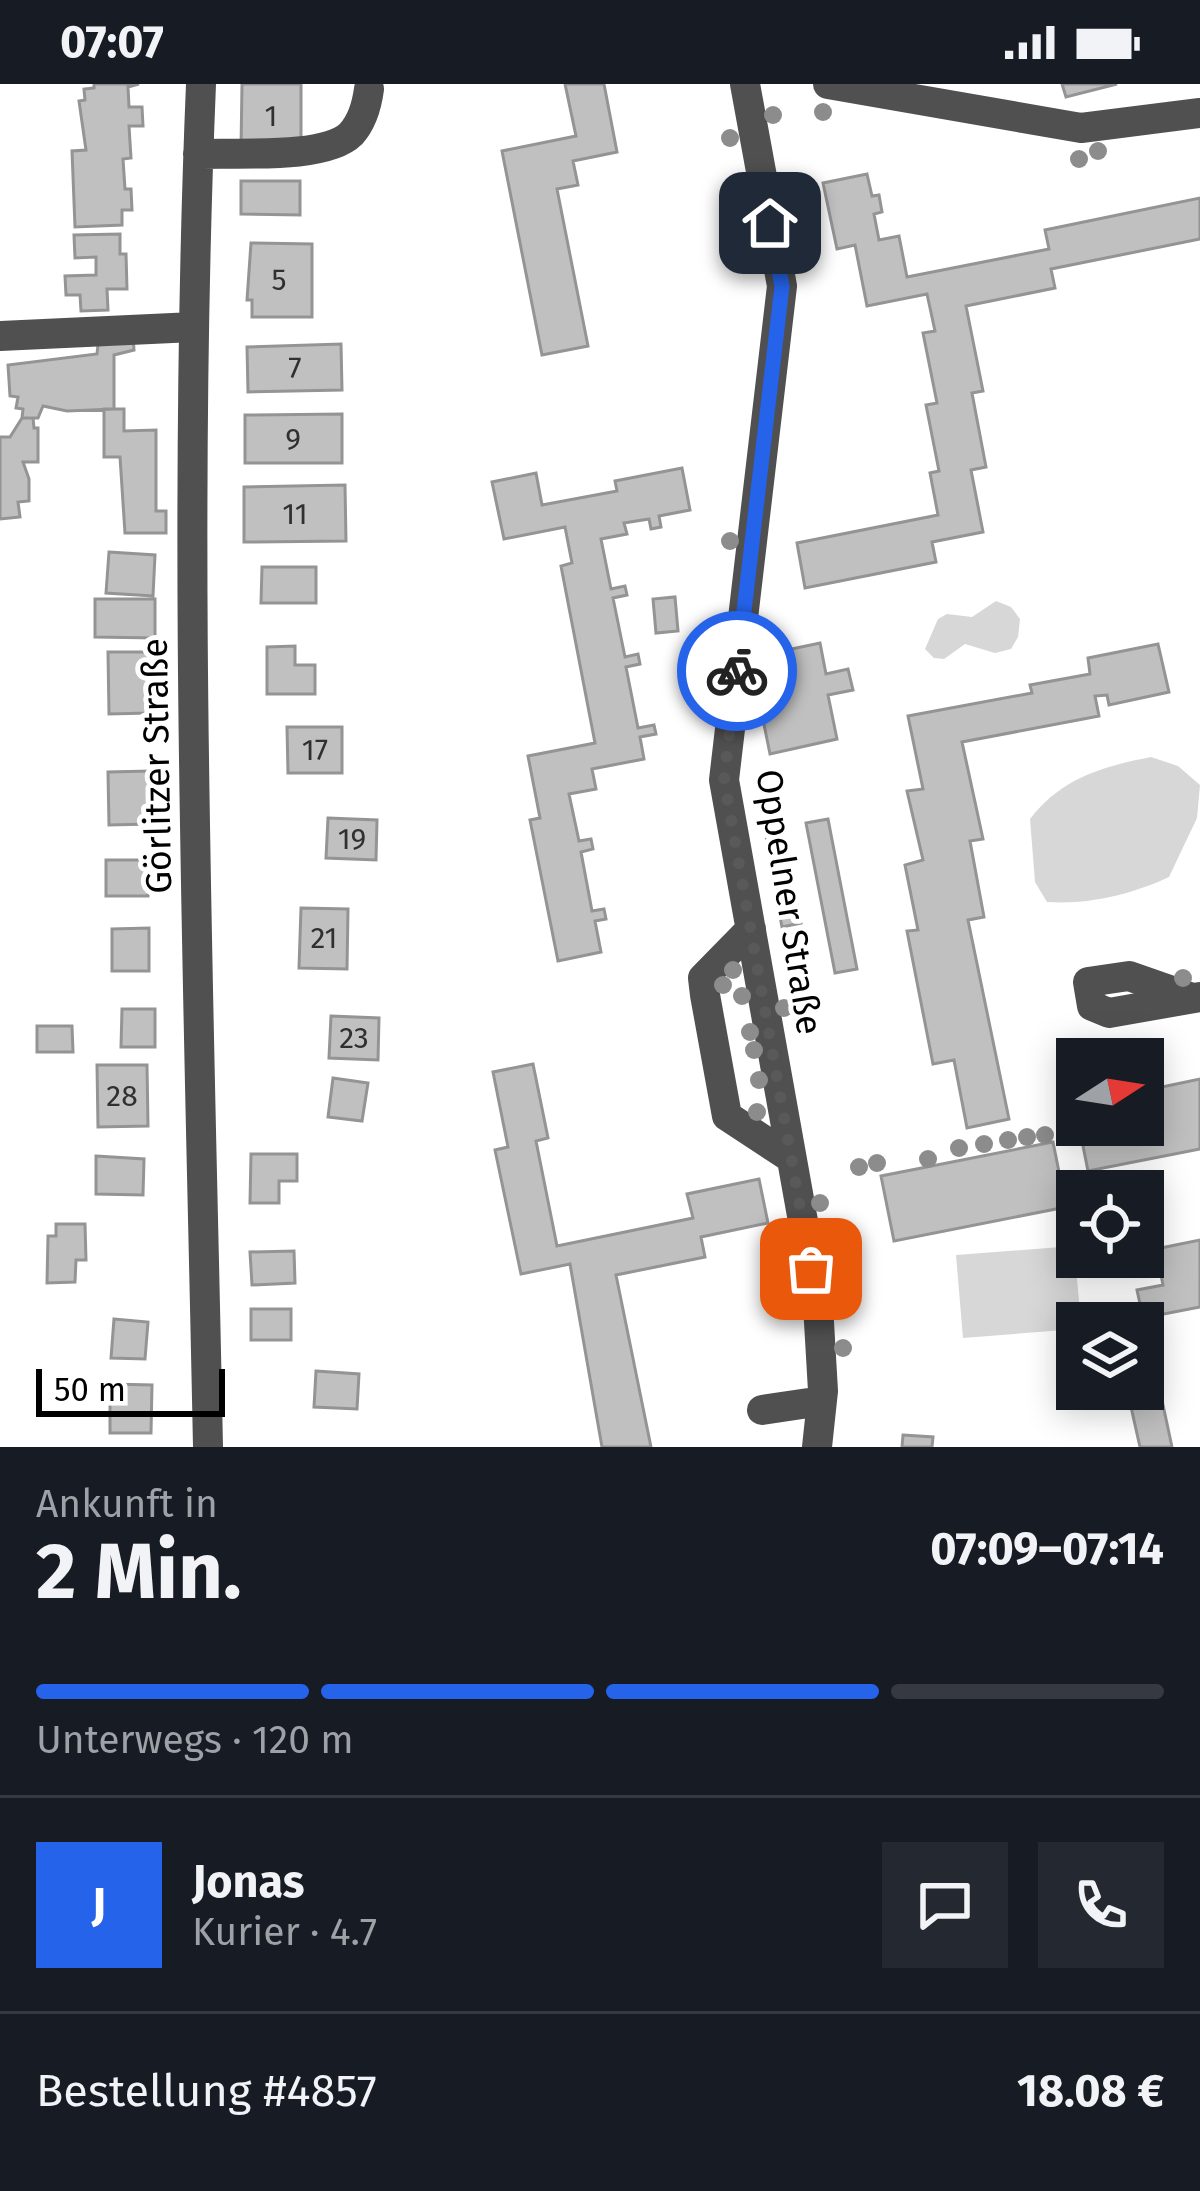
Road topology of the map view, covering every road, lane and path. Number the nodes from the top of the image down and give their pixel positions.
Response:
1 (201, 84) edge
2 (745, 84) edge
3 (827, 84) edge
4 (369, 89) dead end
5 (1200, 113) edge
6 (198, 154) junction
7 (194, 327) junction
8 (0, 336) edge
9 (751, 929) junction
10 (791, 1158) junction
11 (822, 1401) junction
12 (762, 1410) dead end
13 (208, 1447) edge
14 (817, 1447) edge

1 - 6 street, Görlitzer Straße
2 - 9 street, Oppelner Straße
3 - 5 street
4 - 6 street
6 - 7 street, Görlitzer Straße
7 - 8 street
7 - 13 street, Görlitzer Straße
9 - 10 street, Oppelner Straße
9 - 10 street
10 - 11 street, Oppelner Straße
11 - 12 street
11 - 14 street, Oppelner Straße

